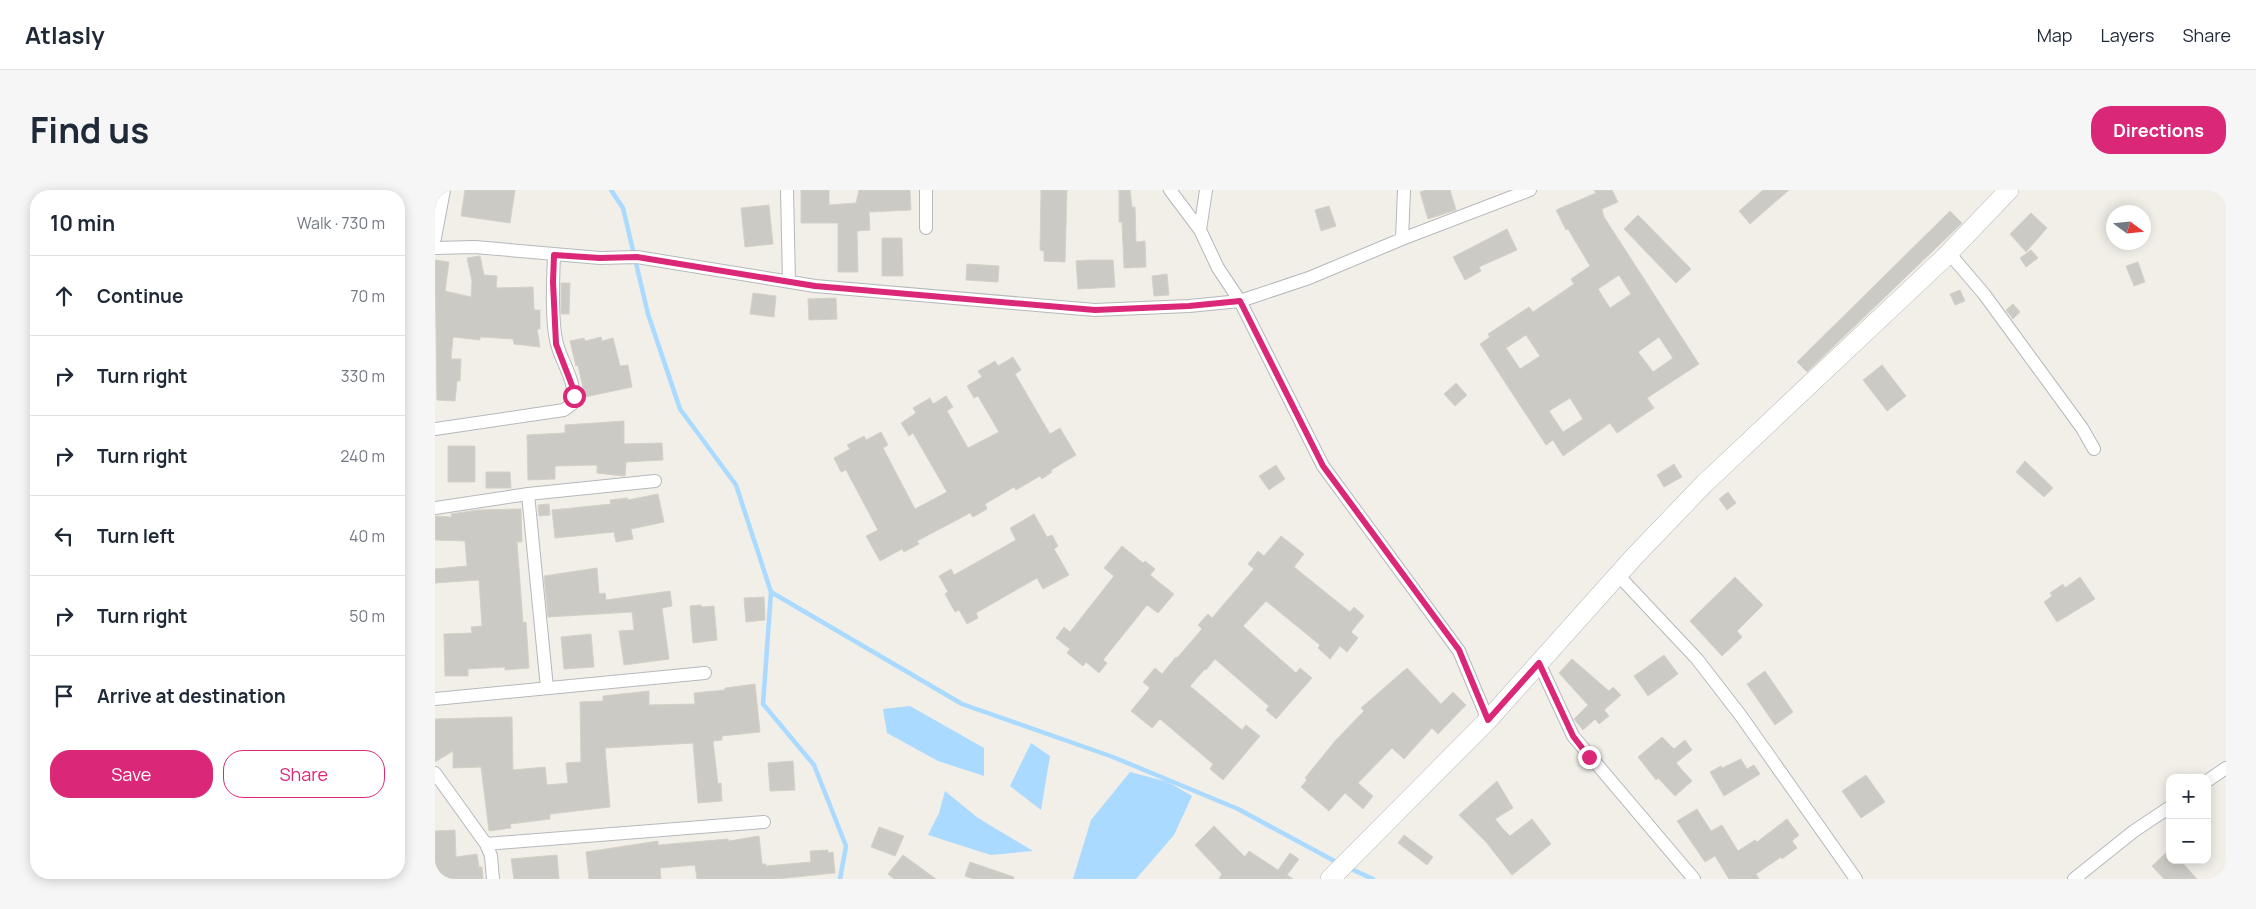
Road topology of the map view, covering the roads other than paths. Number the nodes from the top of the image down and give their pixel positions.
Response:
1 (444, 190) edge
2 (787, 190) edge
3 (926, 190) edge
4 (1170, 190) edge
5 (1206, 190) edge
6 (1405, 190) edge
7 (1530, 190) edge
8 (2009, 190) edge
9 (927, 228) dead end
10 (1200, 230) junction
11 (435, 238) edge
12 (1402, 239) junction
13 (435, 248) edge
14 (1949, 253) junction
15 (554, 255) junction
16 (789, 282) junction
17 (1240, 301) junction
18 (435, 429) edge
19 (2094, 449) dead end
20 (655, 481) dead end
21 (529, 494) junction
22 (435, 508) edge
23 (1618, 575) junction
24 (1539, 663) junction
25 (705, 673) dead end
26 (547, 688) junction
27 (435, 699) edge
28 (1488, 720) junction
29 (2226, 768) edge
30 (435, 773) edge
31 (2211, 778) edge
32 (2166, 810) edge
33 (764, 822) dead end
34 (486, 844) junction
35 (493, 879) edge
36 (1329, 879) edge
37 (1694, 879) edge
38 (1856, 879) edge
39 (2074, 879) edge

1 - 11 street
2 - 16 street
3 - 9 street
4 - 10 street
5 - 10 street
6 - 12 street
7 - 12 street
8 - 14 main road
10 - 17 street
12 - 17 street
13 - 15 street
14 - 19 street
14 - 23 main road
15 - 16 street
15 - 18 street
16 - 17 street
17 - 28 street
20 - 21 street
21 - 22 street
21 - 26 street
23 - 24 main road
23 - 38 street
24 - 28 main road
24 - 37 street
25 - 26 street
26 - 27 street
28 - 36 main road
29 - 31 street
30 - 34 street
32 - 39 street
33 - 34 street
34 - 35 street

